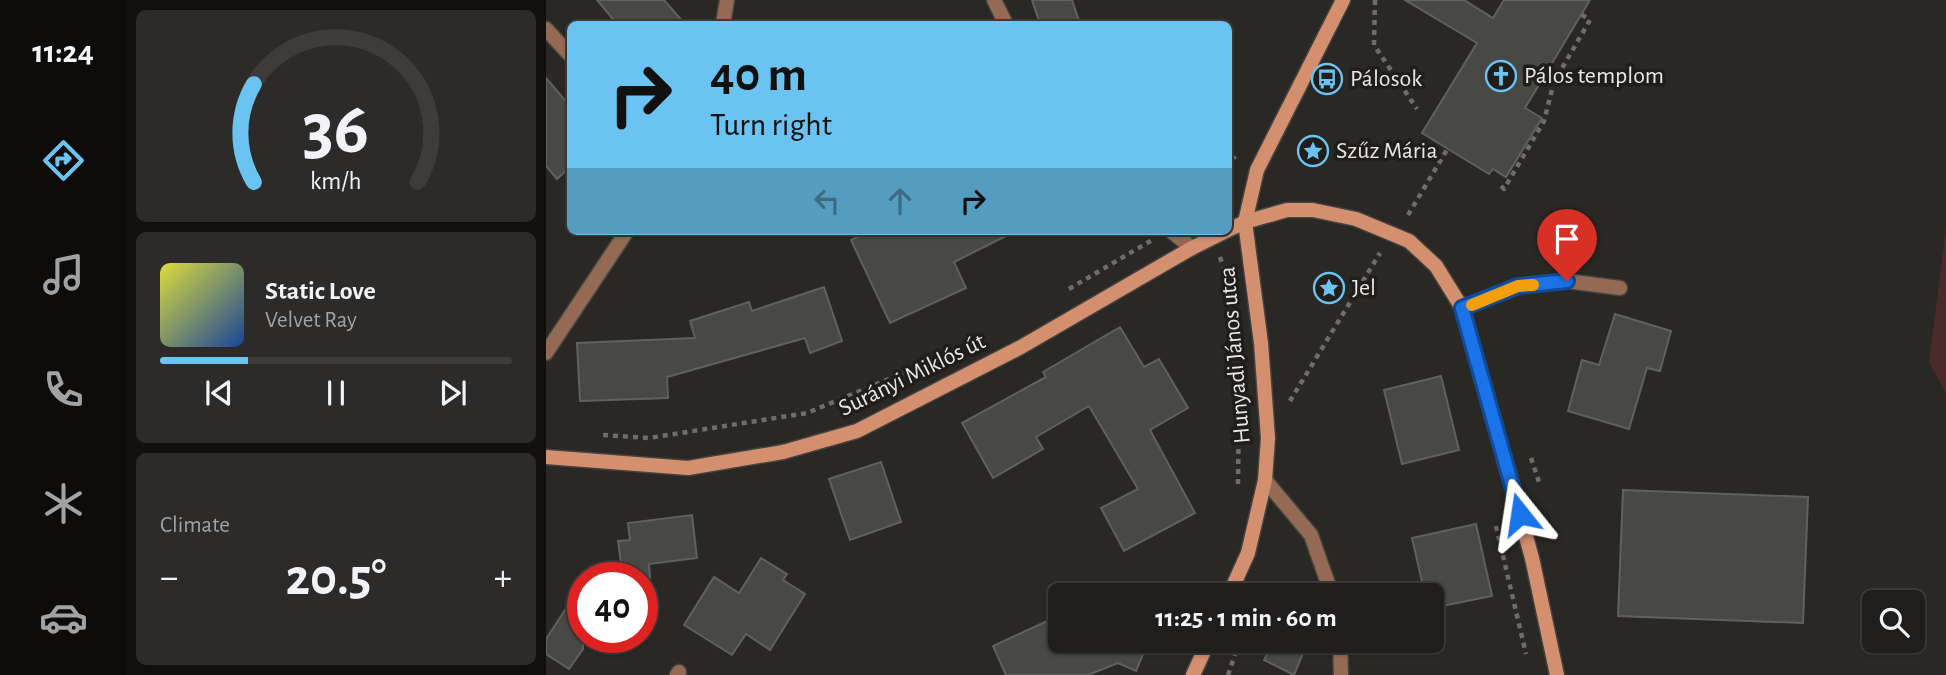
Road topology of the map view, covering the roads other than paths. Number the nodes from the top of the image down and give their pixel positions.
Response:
1 (727, 0) edge
2 (994, 0) edge
3 (1343, 0) edge
4 (724, 21) edge
5 (1004, 21) edge
6 (546, 29) edge
7 (567, 52) edge
8 (1245, 222) junction
9 (1232, 228) edge
10 (624, 235) edge
11 (1176, 235) edge
12 (1218, 235) edge
13 (1192, 248) junction
14 (1620, 288) dead end
15 (1462, 308) junction
16 (546, 353) edge
17 (546, 457) edge
18 (1265, 480) junction
19 (1234, 583) edge
20 (1328, 583) edge
21 (1203, 653) edge
22 (1340, 653) edge
23 (1193, 675) edge
24 (1341, 675) edge
25 (1557, 675) edge

1 - 4 street
2 - 5 street
3 - 8 street, Hunyadi János utca
6 - 7 street
8 - 9 street, Surányi Miklós út
8 - 15 street, Surányi Miklós út
8 - 18 street, Hunyadi János utca
10 - 16 street
11 - 13 street
12 - 13 street, Surányi Miklós út
13 - 17 street, Surányi Miklós út
14 - 15 street
15 - 25 street, Surányi Miklós út
18 - 19 street, Hunyadi János utca
18 - 20 street
21 - 23 street
22 - 24 street

